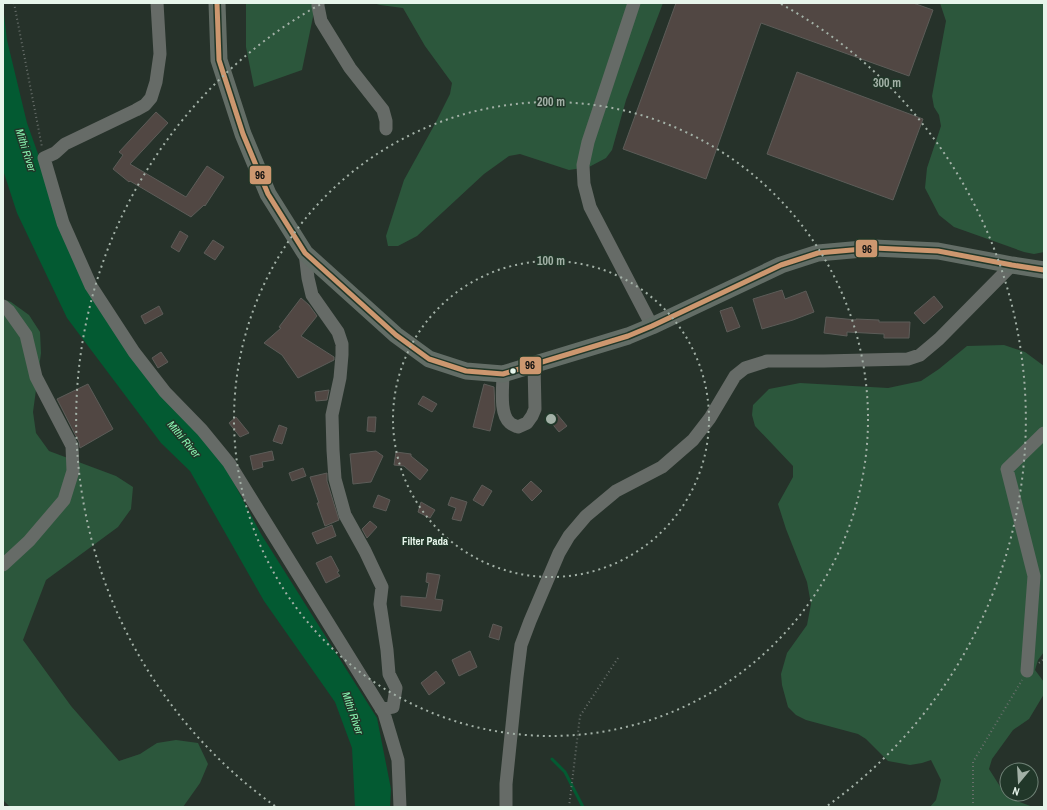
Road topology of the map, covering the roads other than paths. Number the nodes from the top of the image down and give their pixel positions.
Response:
1 (157, 3) edge
2 (217, 3) edge
3 (318, 3) edge
4 (634, 3) edge
5 (386, 129) dead end
6 (305, 253) junction
7 (1012, 265) junction
8 (1044, 270) edge
9 (3, 306) edge
10 (652, 326) junction
11 (534, 364) junction
12 (503, 374) junction
13 (1044, 433) edge
14 (3, 565) edge
15 (1027, 671) road end
16 (381, 709) junction
17 (400, 807) edge
18 (506, 807) edge

1 - 16 street
2 - 6 main road
3 - 5 street
4 - 10 street
6 - 12 main road
6 - 16 street
7 - 8 main road
7 - 10 main road
7 - 18 street
9 - 14 street
10 - 11 main road
11 - 12 main road
11 - 12 street
13 - 15 street
16 - 17 street

